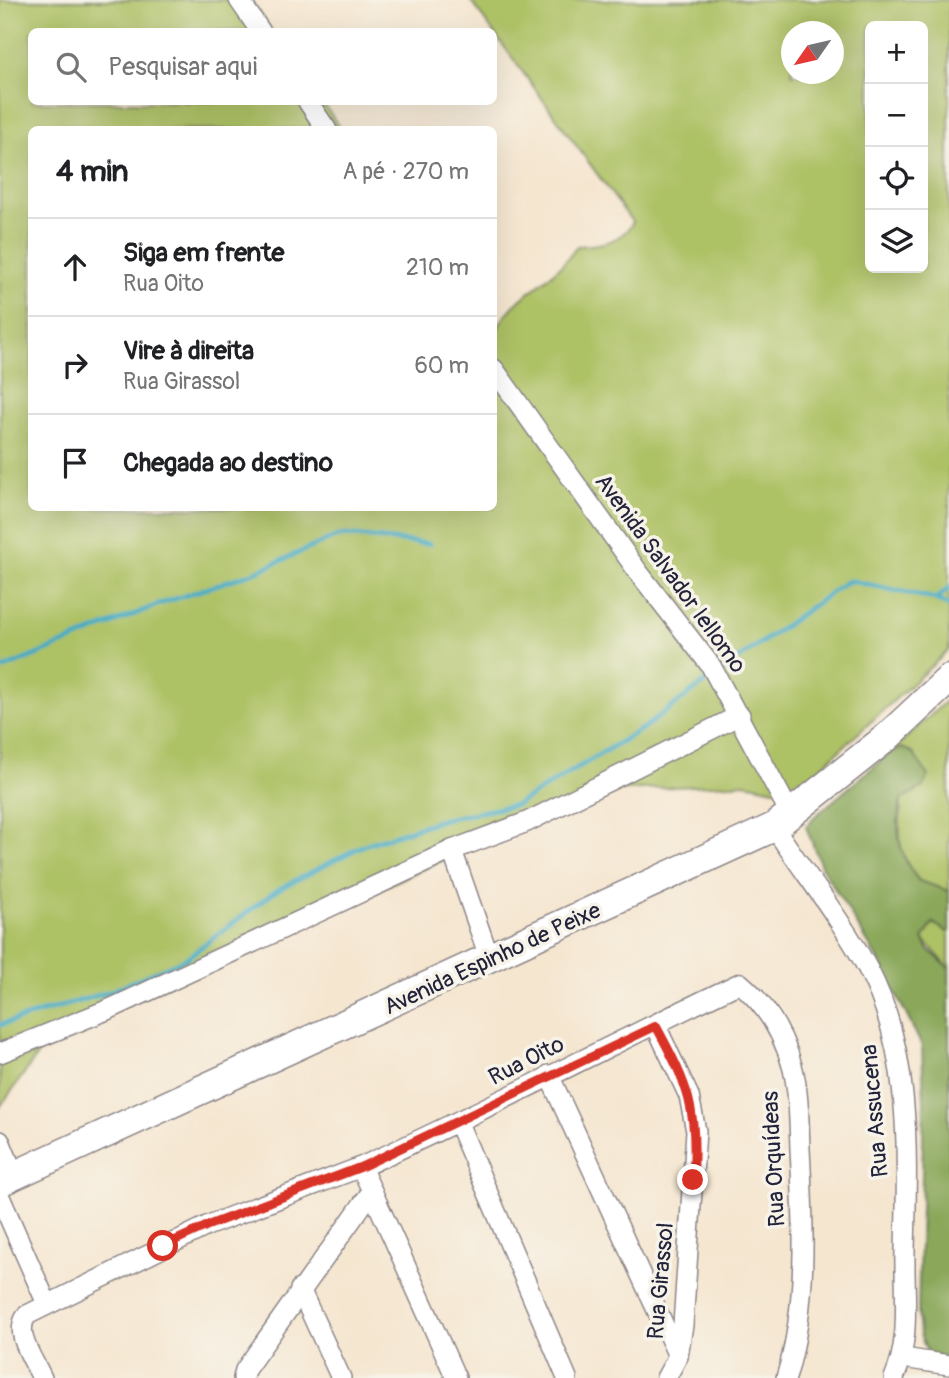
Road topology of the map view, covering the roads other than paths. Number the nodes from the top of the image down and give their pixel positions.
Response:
1 (239, 0) edge
2 (258, 28) edge
3 (310, 105) edge
4 (324, 126) edge
5 (497, 373) edge
6 (949, 679) edge
7 (740, 715) junction
8 (783, 821) junction
9 (452, 850) junction
10 (490, 960) junction
11 (713, 996) joint
12 (656, 1026) junction
13 (0, 1052) edge
14 (549, 1075) junction
15 (458, 1123) junction
16 (0, 1140) edge
17 (361, 1167) junction
18 (4, 1185) edge
19 (372, 1191) junction
20 (300, 1289) junction
21 (47, 1304) junction
22 (678, 1356) junction
23 (903, 1358) junction
24 (949, 1365) edge
25 (42, 1378) edge
26 (243, 1378) edge
27 (341, 1378) edge
28 (456, 1378) edge
29 (567, 1378) edge
30 (666, 1378) edge
31 (786, 1378) edge
32 (894, 1378) edge

1 - 2 street
3 - 4 street
5 - 7 street, Avenida Salvador Iellomo
6 - 8 street, Avenida Espinho de Peixe
7 - 8 street, Avenida Salvador Iellomo
7 - 9 street
8 - 10 street, Avenida Espinho de Peixe
8 - 23 street, Rua Assucena
9 - 10 street
9 - 13 street
10 - 18 street, Avenida Espinho de Peixe
11 - 12 street, Rua Oito
11 - 31 street, Rua Orquídeas
12 - 14 street, Rua Oito
12 - 22 street, Rua Girassol
14 - 15 street, Rua Oito
14 - 22 street
15 - 17 street, Rua Oito
15 - 29 street
16 - 18 street
17 - 19 street
17 - 21 street, Rua Oito
18 - 21 street
19 - 20 street
19 - 28 street
20 - 26 street
20 - 27 street
21 - 25 street, Rua Oito
22 - 30 street, Rua Girassol
23 - 24 street
23 - 32 street, Rua Assucena

